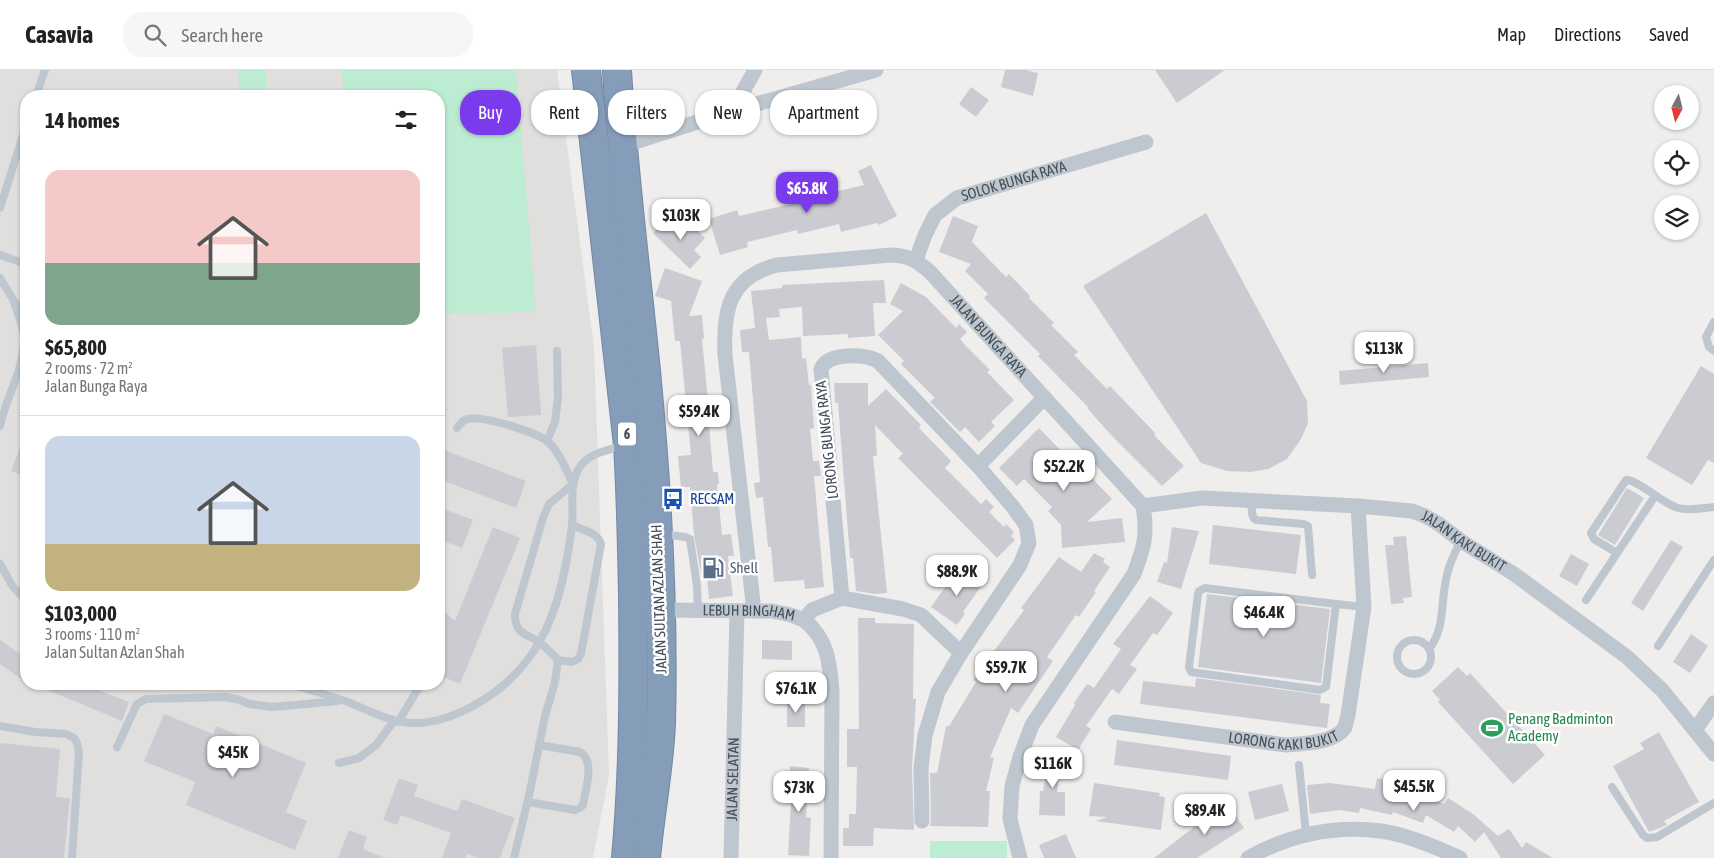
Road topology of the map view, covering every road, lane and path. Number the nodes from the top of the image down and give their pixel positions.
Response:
1 (45, 70) edge
2 (586, 70) edge
3 (617, 70) edge
4 (755, 70) edge
5 (876, 70) edge
6 (38, 90) edge
7 (744, 90) edge
8 (760, 103) edge
9 (695, 123) edge
10 (1146, 142) dead end
11 (622, 146) junction
12 (20, 153) edge
13 (0, 208) edge
14 (0, 255) edge
15 (916, 260) junction
16 (20, 262) edge
17 (0, 278) edge
18 (14, 301) junction
19 (20, 308) edge
20 (20, 320) edge
21 (1714, 322) edge
22 (557, 351) dead end
23 (1714, 351) edge
24 (20, 369) edge
25 (1044, 398) junction
26 (0, 426) edge
27 (457, 428) dead end
28 (547, 441) junction
29 (628, 445) junction
30 (978, 466) junction
31 (573, 484) junction
32 (1655, 496) junction
33 (1252, 501) junction
34 (1143, 506) junction
35 (1358, 506) junction
36 (1714, 507) edge
37 (572, 525) junction
38 (657, 534) junction
39 (1461, 541) junction
40 (1617, 553) junction
41 (1714, 560) edge
42 (0, 564) edge
43 (1312, 575) dead end
44 (20, 594) edge
45 (842, 598) junction
46 (1586, 600) dead end
47 (1336, 604) junction
48 (1364, 607) junction
49 (660, 610) junction
50 (698, 610) junction
51 (737, 611) junction
52 (754, 611) junction
53 (804, 620) junction
54 (540, 642) junction
55 (1658, 646) dead end
56 (1429, 649) junction
57 (961, 653) junction
58 (558, 660) junction
59 (310, 690) edge
60 (417, 690) edge
61 (342, 700) junction
62 (1714, 703) edge
63 (396, 721) junction
64 (1115, 722) dead end
65 (0, 726) edge
66 (1695, 730) junction
67 (539, 745) junction
68 (117, 747) dead end
69 (1714, 754) edge
70 (659, 762) junction
71 (339, 763) dead end
72 (1298, 764) dead end
73 (1612, 787) dead end
74 (631, 800) junction
75 (528, 802) junction
76 (1714, 803) edge
77 (922, 821) dead end
78 (1306, 834) junction
79 (72, 858) edge
80 (514, 858) edge
81 (616, 858) edge
82 (626, 858) edge
83 (646, 858) edge
84 (662, 858) edge
85 (732, 858) edge
86 (831, 858) edge
87 (1020, 858) edge
88 (1248, 858) edge
89 (1460, 858) edge

1 - 6 lane
2 - 29 highway, JALAN SULTAN AZLAN SHAH / 6
3 - 11 highway, JALAN SULTAN AZLAN SHAH / 6
4 - 7 street
5 - 8 street
9 - 11 street
10 - 15 street, SOLOK BUNGA RAYA
11 - 38 highway, JALAN SULTAN AZLAN SHAH / 6
12 - 13 lane
14 - 16 lane
15 - 25 street, JALAN BUNGA RAYA
15 - 52 street
17 - 18 lane
18 - 19 lane
18 - 20 lane
21 - 23 lane
22 - 28 lane
24 - 26 lane
25 - 30 street
25 - 34 street, JALAN BUNGA RAYA
27 - 28 lane
28 - 31 lane
29 - 31 lane
29 - 74 highway, JALAN SULTAN AZLAN SHAH / 6
30 - 45 street, LORONG BUNGA RAYA
30 - 57 street, LORONG BUNGA RAYA
31 - 37 lane
31 - 54 lane
32 - 36 lane
32 - 40 lane
32 - 40 lane
33 - 34 street, JALAN KAKI BUKIT
33 - 35 street, JALAN KAKI BUKIT
33 - 43 lane
34 - 87 street
35 - 39 street, JALAN KAKI BUKIT
35 - 48 street, LORONG KAKI BUKIT
37 - 54 lane
37 - 58 lane
38 - 49 highway, JALAN SULTAN AZLAN SHAH / 6
38 - 50 lane
39 - 56 lane
39 - 66 street, JALAN KAKI BUKIT
40 - 46 lane
41 - 55 lane
42 - 44 lane
45 - 53 street, LEBUH BINGHAM
45 - 57 street
47 - 47 lane
47 - 48 lane
48 - 64 street, LORONG KAKI BUKIT
49 - 50 street, LEBUH BINGHAM
49 - 70 highway, JALAN SULTAN AZLAN SHAH / 6
50 - 51 street, LEBUH BINGHAM
51 - 52 street, LEBUH BINGHAM
51 - 85 street, JALAN SELATAN
52 - 53 street, LEBUH BINGHAM
53 - 86 street
54 - 58 lane
54 - 63 lane
56 - 56 lane
57 - 77 street, LORONG BUNGA RAYA
58 - 67 lane
59 - 61 lane
60 - 63 lane
61 - 63 lane
61 - 68 lane
62 - 66 street
63 - 71 lane
65 - 79 lane
66 - 69 street, JALAN KAKI BUKIT
67 - 75 lane
67 - 75 lane
70 - 83 highway, JALAN SULTAN AZLAN SHAH / 6
70 - 84 highway
72 - 78 lane
73 - 76 lane
74 - 81 highway
74 - 82 highway, JALAN SULTAN AZLAN SHAH / 6
75 - 80 lane
78 - 88 street
78 - 89 street

